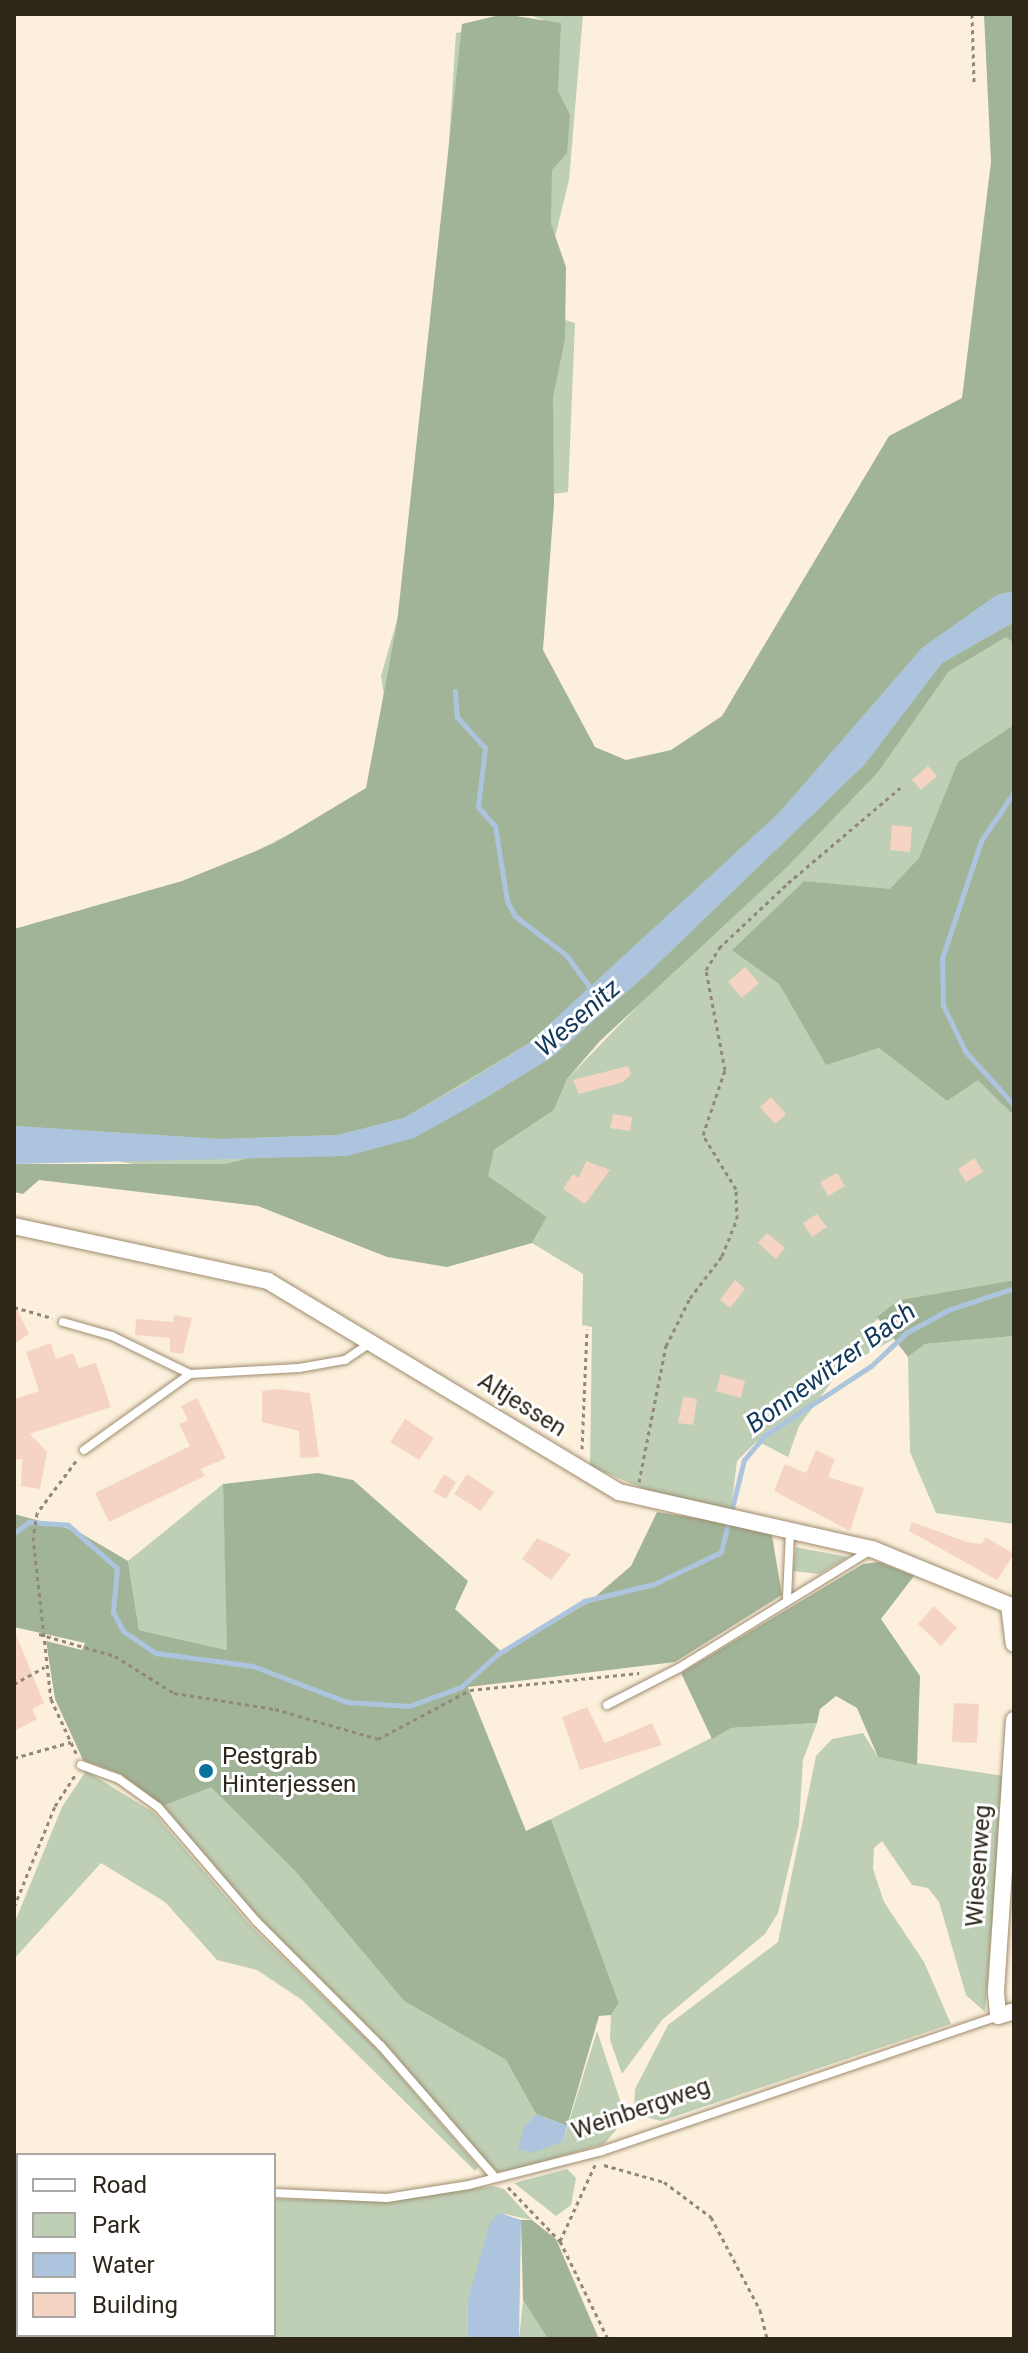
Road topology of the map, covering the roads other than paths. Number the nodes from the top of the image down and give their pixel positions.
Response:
1 (14, 1226) edge
2 (63, 1322) road end
3 (373, 1341) junction
4 (190, 1374) junction
5 (84, 1450) road end
6 (790, 1530) junction
7 (872, 1549) junction
8 (787, 1598) junction
9 (1011, 1606) edge
10 (1014, 1644) edge
11 (607, 1705) dead end
12 (1014, 1720) edge
13 (81, 1765) road end
14 (1006, 2013) edge
15 (495, 2177) junction
16 (276, 2193) edge

1 - 3 street, Altjessen
2 - 4 lane
3 - 4 lane
3 - 6 street, Altjessen
4 - 5 lane
6 - 7 street, Altjessen
6 - 8 lane
7 - 8 lane
7 - 9 street, Altjessen
8 - 11 lane
9 - 10 street
12 - 14 street, Wiesenweg
13 - 15 lane
14 - 15 lane, Weinbergweg
15 - 16 lane, Weinbergweg

